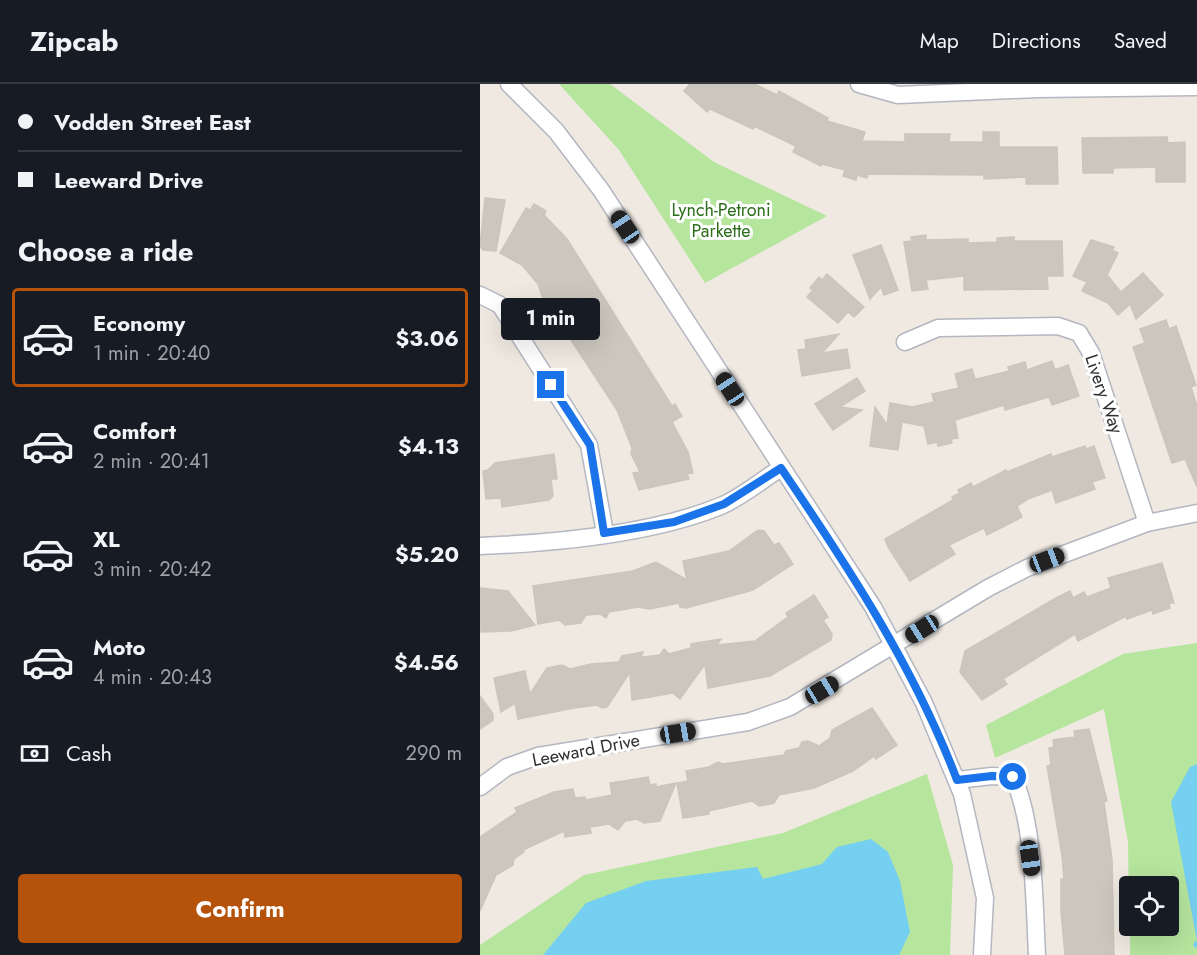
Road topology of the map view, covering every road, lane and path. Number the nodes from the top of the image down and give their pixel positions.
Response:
1 (509, 84) edge
2 (860, 84) edge
3 (1037, 86) edge
4 (1197, 87) edge
5 (480, 295) edge
6 (905, 342) dead end
7 (781, 468) junction
8 (1197, 513) edge
9 (1147, 523) junction
10 (604, 533) junction
11 (480, 546) edge
12 (894, 646) junction
13 (957, 780) junction
14 (480, 787) edge
15 (982, 955) edge
16 (1037, 955) edge

1 - 7 street
2 - 3 street
3 - 4 street
5 - 10 street
6 - 9 street, Livery Way
7 - 10 street
7 - 12 street
8 - 9 street, Leeward Drive
9 - 12 street, Leeward Drive
10 - 11 street
12 - 13 street
12 - 14 street, Leeward Drive
13 - 15 street
13 - 16 street

